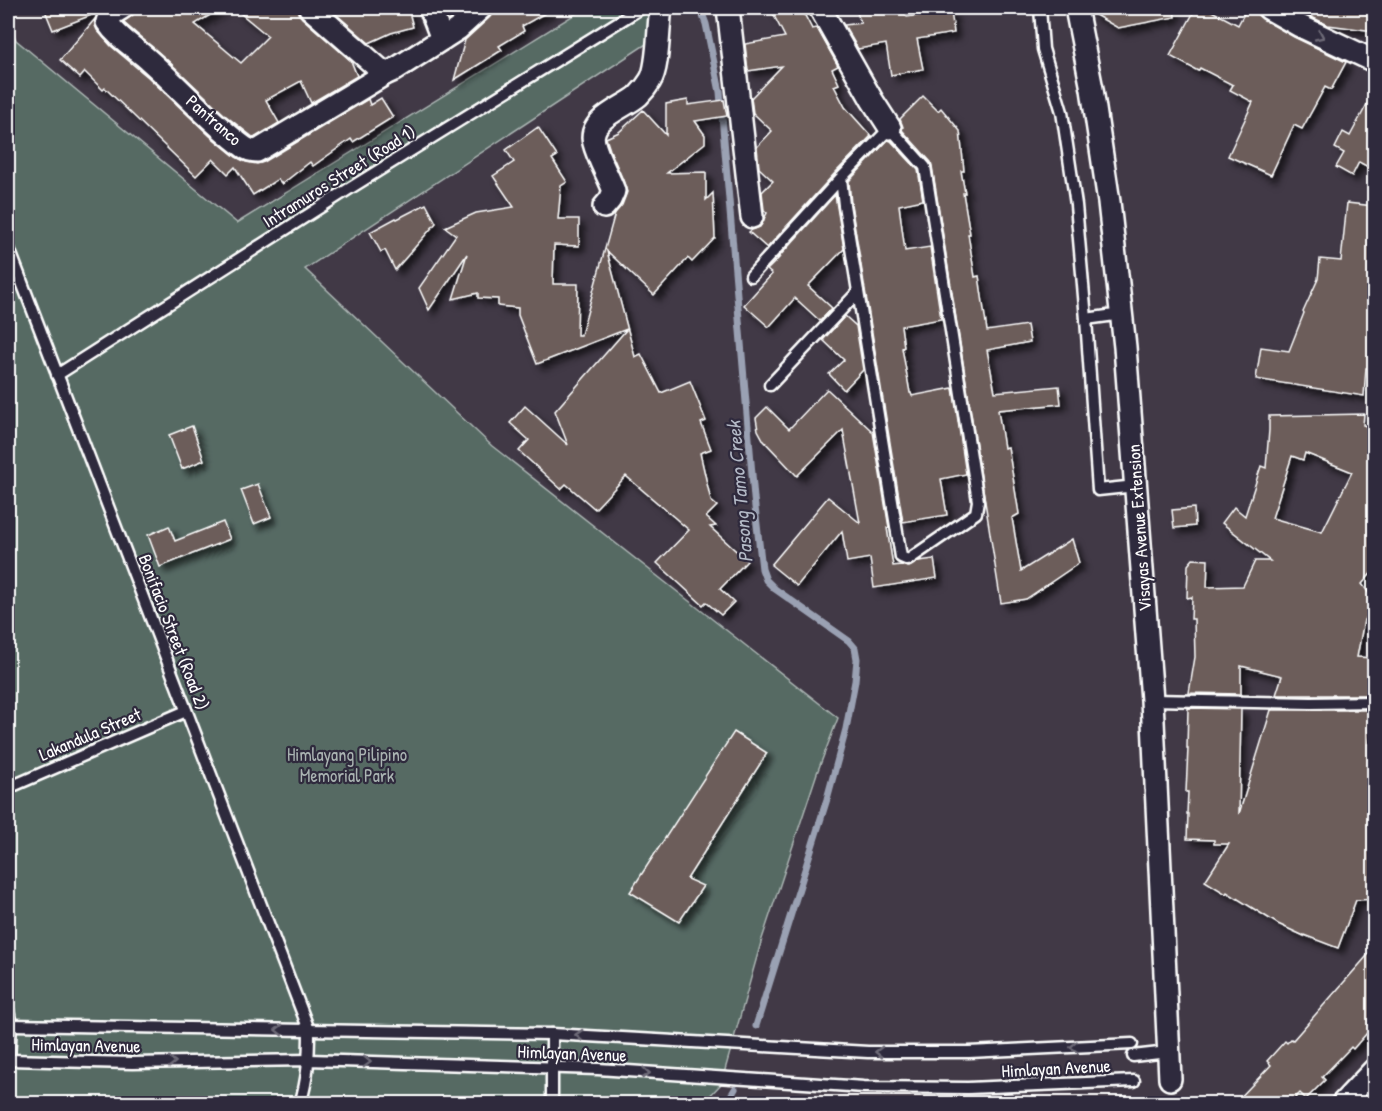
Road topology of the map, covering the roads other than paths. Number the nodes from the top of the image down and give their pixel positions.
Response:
1 (122, 8) edge
2 (310, 8) edge
3 (430, 8) edge
4 (481, 8) edge
5 (641, 8) edge
6 (661, 8) edge
7 (728, 8) edge
8 (820, 8) edge
9 (1040, 8) edge
10 (1076, 8) edge
11 (1268, 8) edge
12 (442, 39) junction
13 (1374, 61) edge
14 (385, 74) junction
15 (890, 128) junction
16 (841, 178) junction
17 (604, 207) dead end
18 (752, 217) dead end
19 (8, 246) edge
20 (751, 276) dead end
21 (858, 292) junction
22 (1122, 314) junction
23 (1086, 319) junction
24 (57, 375) junction
25 (770, 385) dead end
26 (1136, 486) junction
27 (1152, 700) junction
28 (1374, 702) edge
29 (186, 711) junction
30 (8, 788) edge
31 (8, 1010) edge
32 (10, 1025) junction
33 (309, 1030) junction
34 (552, 1034) junction
35 (1132, 1044) dead end
36 (1168, 1052) junction
37 (1133, 1056) dead end
38 (309, 1060) junction
39 (8, 1062) edge
40 (552, 1068) junction
41 (1374, 1070) edge
42 (1170, 1079) dead end
43 (1134, 1081) dead end
44 (300, 1104) edge
45 (552, 1104) edge
46 (1342, 1104) edge

1 - 14 street, Pantranco
2 - 14 street
3 - 12 street
4 - 12 street, Pantranco
5 - 24 lane, Intramuros Street (Road 1)
6 - 17 street
7 - 18 street
8 - 15 street
9 - 23 lane
10 - 22 street, Visayas Avenue Extension
11 -> 13 street
12 - 14 street, Pantranco
15 - 16 lane
15 - 21 lane
16 - 20 lane
16 - 21 lane
19 - 24 lane, Bonifacio Street (Road 2)
21 - 25 lane
22 - 23 lane
22 - 26 street, Visayas Avenue Extension
23 - 26 lane
24 - 29 lane, Bonifacio Street (Road 2)
26 - 27 street, Visayas Avenue Extension
27 - 28 lane
27 - 36 street, Visayas Avenue Extension
29 - 30 lane, Lakandula Street
29 - 33 lane, Bonifacio Street (Road 2)
31 - 32 lane
33 -> 32 lane, Himlayan Avenue
32 - 39 lane
33 - 34 lane, Himlayan Avenue
33 - 38 lane
35 -> 34 lane, Himlayan Avenue
34 - 40 lane
36 - 37 lane
36 - 42 street, Visayas Avenue Extension
39 -> 38 lane, Himlayan Avenue
38 -> 40 lane, Himlayan Avenue
38 - 44 lane
40 -> 43 lane, Himlayan Avenue
40 - 45 lane
41 - 46 street

